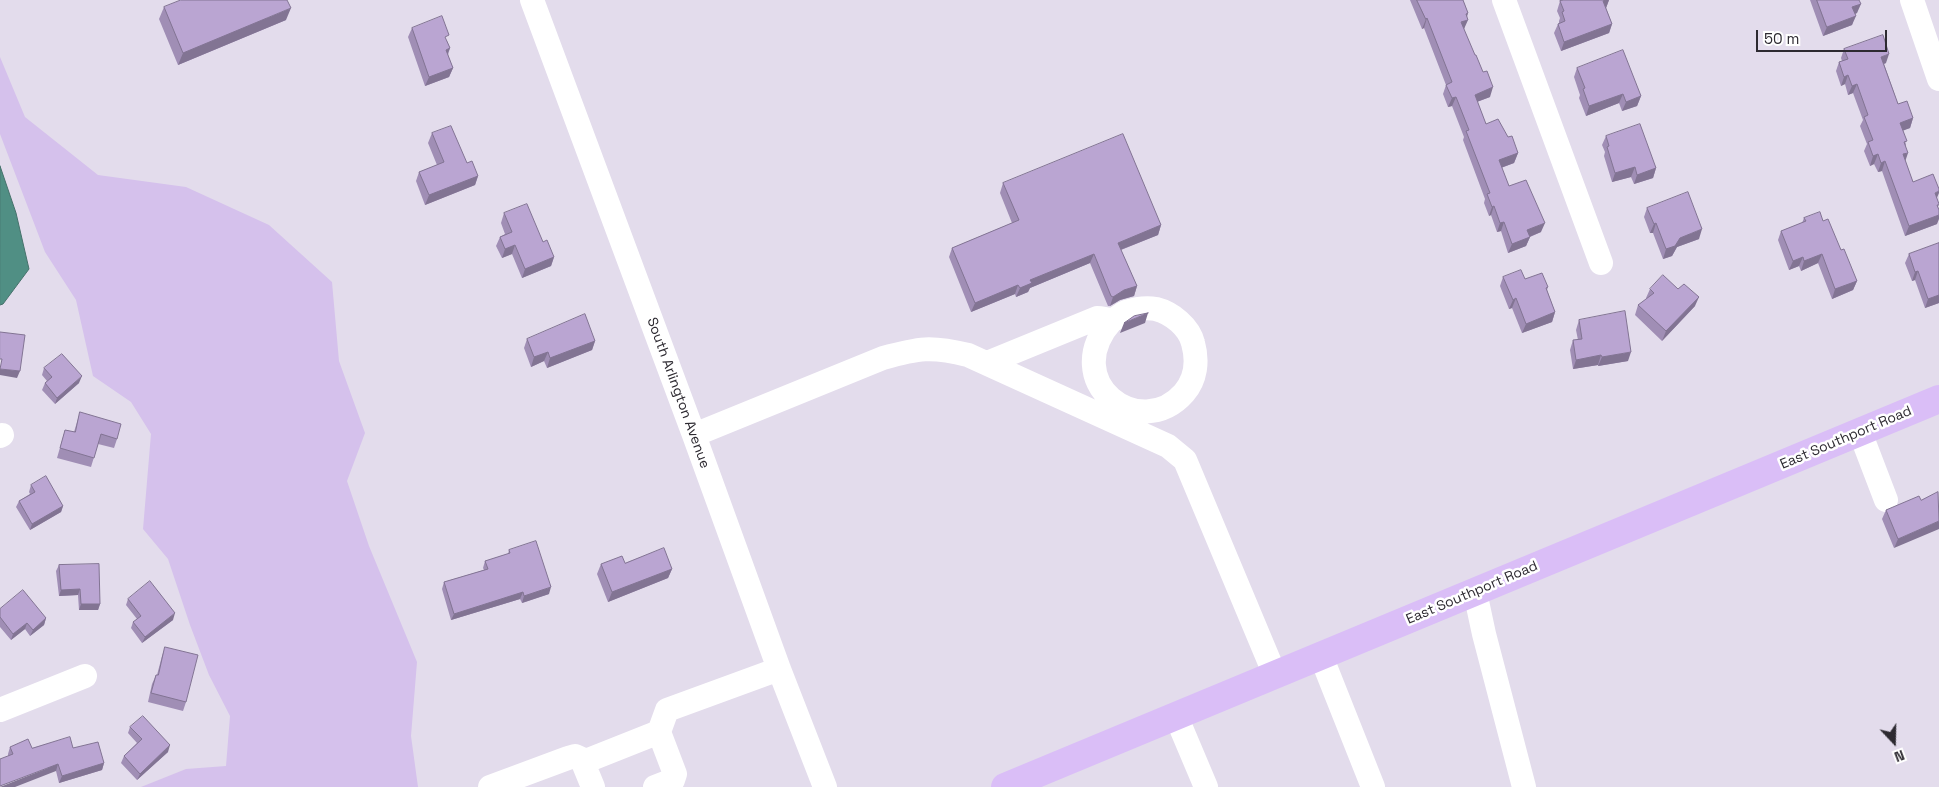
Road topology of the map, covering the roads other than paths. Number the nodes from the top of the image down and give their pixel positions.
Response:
1 (532, 0) edge
2 (1504, 0) edge
3 (1912, 0) edge
4 (1939, 79) edge
5 (1601, 264) dead end
6 (1112, 320) junction
7 (987, 363) junction
8 (1939, 399) edge
9 (1163, 408) junction
10 (1860, 432) junction
11 (694, 435) junction
12 (1185, 460) junction
13 (1886, 500) dead end
14 (1475, 592) junction
15 (1322, 656) junction
16 (779, 669) junction
17 (1275, 675) junction
18 (85, 676) dead end
19 (0, 710) edge
20 (1176, 716) junction
21 (658, 732) junction
22 (586, 761) junction
23 (490, 787) edge
24 (593, 787) edge
25 (655, 787) edge
26 (825, 787) edge
27 (1005, 787) edge
28 (1206, 787) edge
29 (1373, 787) edge
30 (1524, 787) edge

1 - 11 street, South Arlington Avenue
2 - 5 street
3 - 4 street
6 - 7 street
6 - 9 street
6 - 9 street
7 - 11 street
7 - 12 street
8 - 10 main road, East Southport Road
9 - 12 street
10 - 13 street
10 - 14 main road, East Southport Road
11 - 16 street, South Arlington Avenue
12 - 17 street
14 - 15 main road, East Southport Road
14 - 30 street
15 - 17 main road, East Southport Road
15 - 29 street
16 - 21 street
16 - 26 street, South Arlington Avenue
17 - 20 main road, East Southport Road
18 - 19 street
20 - 27 main road, East Southport Road
20 - 28 street
21 - 22 street
21 - 25 street
22 - 23 street
22 - 24 street

